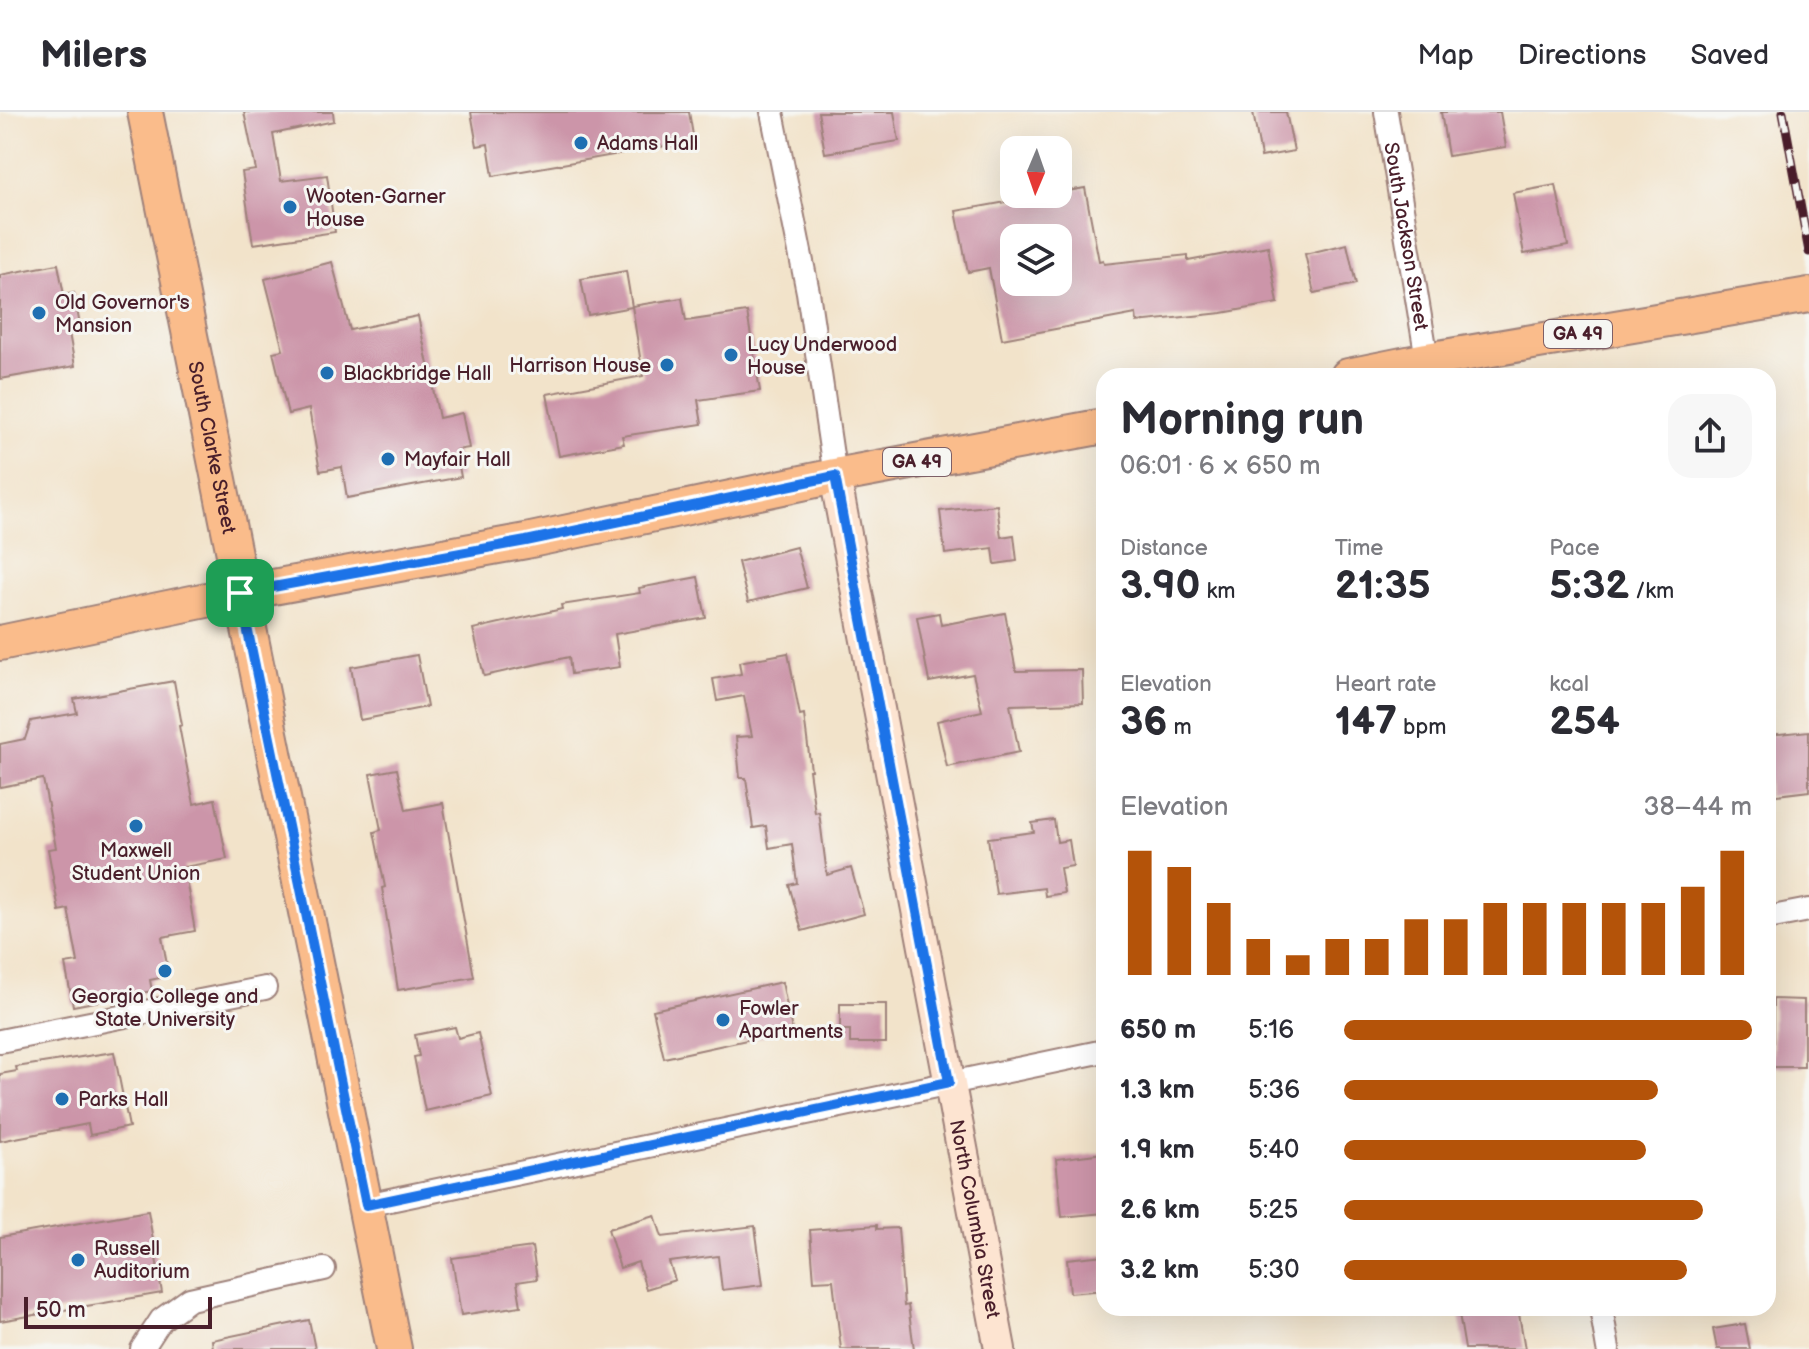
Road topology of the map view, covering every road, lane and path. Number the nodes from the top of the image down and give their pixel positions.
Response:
1 (145, 112) edge
2 (772, 112) edge
3 (1386, 112) edge
4 (1809, 295) edge
5 (1428, 368) edge
6 (1096, 427) edge
7 (835, 476) junction
8 (240, 593) junction
9 (0, 643) edge
10 (1809, 910) edge
11 (1776, 916) edge
12 (265, 988) dead end
13 (0, 1041) edge
14 (1096, 1053) edge
15 (949, 1082) junction
16 (366, 1205) junction
17 (324, 1269) dead end
18 (1602, 1316) edge
19 (142, 1349) edge
20 (394, 1349) edge
21 (1000, 1349) edge
22 (1608, 1349) edge

1 - 8 main road, South Clarke Street
2 - 7 street
3 - 5 street, South Jackson Street
4 - 5 main road, GA 49
6 - 7 main road, GA 49
7 - 8 main road, GA 49
7 - 15 street, North Columbia Street
8 - 9 main road, GA 49
8 - 16 main road, South Clarke Street
10 - 11 street
12 - 13 street
14 - 15 street
15 - 16 street
15 - 21 street, North Columbia Street
16 - 20 main road, South Clarke Street
17 - 19 street
18 - 22 street

